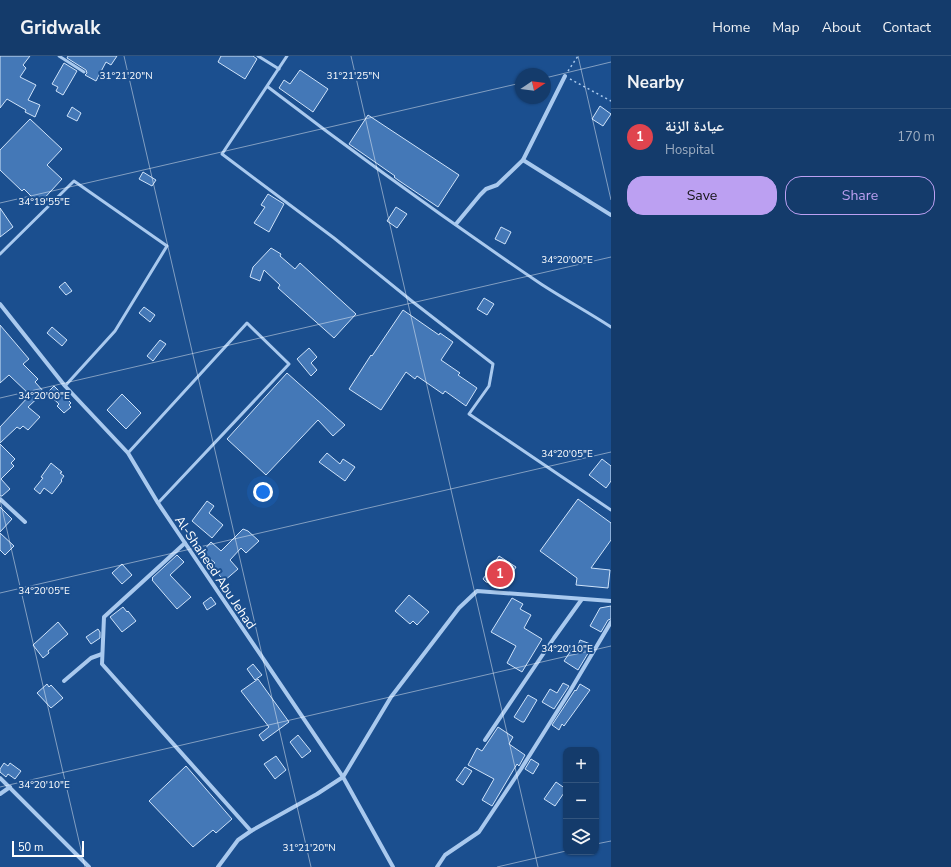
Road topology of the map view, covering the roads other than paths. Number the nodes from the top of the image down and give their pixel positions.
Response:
1 (59, 56) edge
2 (258, 56) edge
3 (287, 56) edge
4 (279, 69) junction
5 (84, 72) dead end
6 (565, 76) road end
7 (268, 87) junction
8 (523, 160) junction
9 (611, 215) edge
10 (456, 224) junction
11 (0, 254) edge
12 (0, 304) edge
13 (611, 326) edge
14 (65, 386) junction
15 (128, 453) junction
16 (0, 499) edge
17 (158, 503) junction
18 (611, 510) edge
19 (25, 522) dead end
20 (185, 543) junction
21 (582, 599) junction
22 (611, 601) edge
23 (611, 622) edge
24 (102, 654) junction
25 (64, 681) dead end
26 (485, 740) dead end
27 (343, 777) junction
28 (0, 778) edge
29 (10, 787) junction
30 (0, 794) edge
31 (251, 831) junction
32 (89, 867) edge
33 (218, 867) edge
34 (393, 867) edge
35 (437, 867) edge

1 - 5 lane
2 - 4 lane
3 - 4 lane
4 - 7 lane
6 - 8 street
7 - 10 lane
7 - 18 lane
8 - 9 street
8 - 10 street
10 - 13 lane
11 - 14 lane
12 - 14 street, Al-Shaheed Abu Jehad
14 - 15 street, Al-Shaheed Abu Jehad
15 - 17 street, Al-Shaheed Abu Jehad
15 - 17 lane
16 - 19 street
17 - 20 street, Al-Shaheed Abu Jehad
20 - 24 street
20 - 27 street, Al-Shaheed Abu Jehad
21 - 22 street
21 - 26 street
21 - 27 street
23 - 35 street
24 - 25 street
24 - 31 street
27 - 31 street
27 - 34 street, Al-Shaheed Abu Jehad
28 - 29 street
29 - 30 street
29 - 32 street
31 - 33 street

